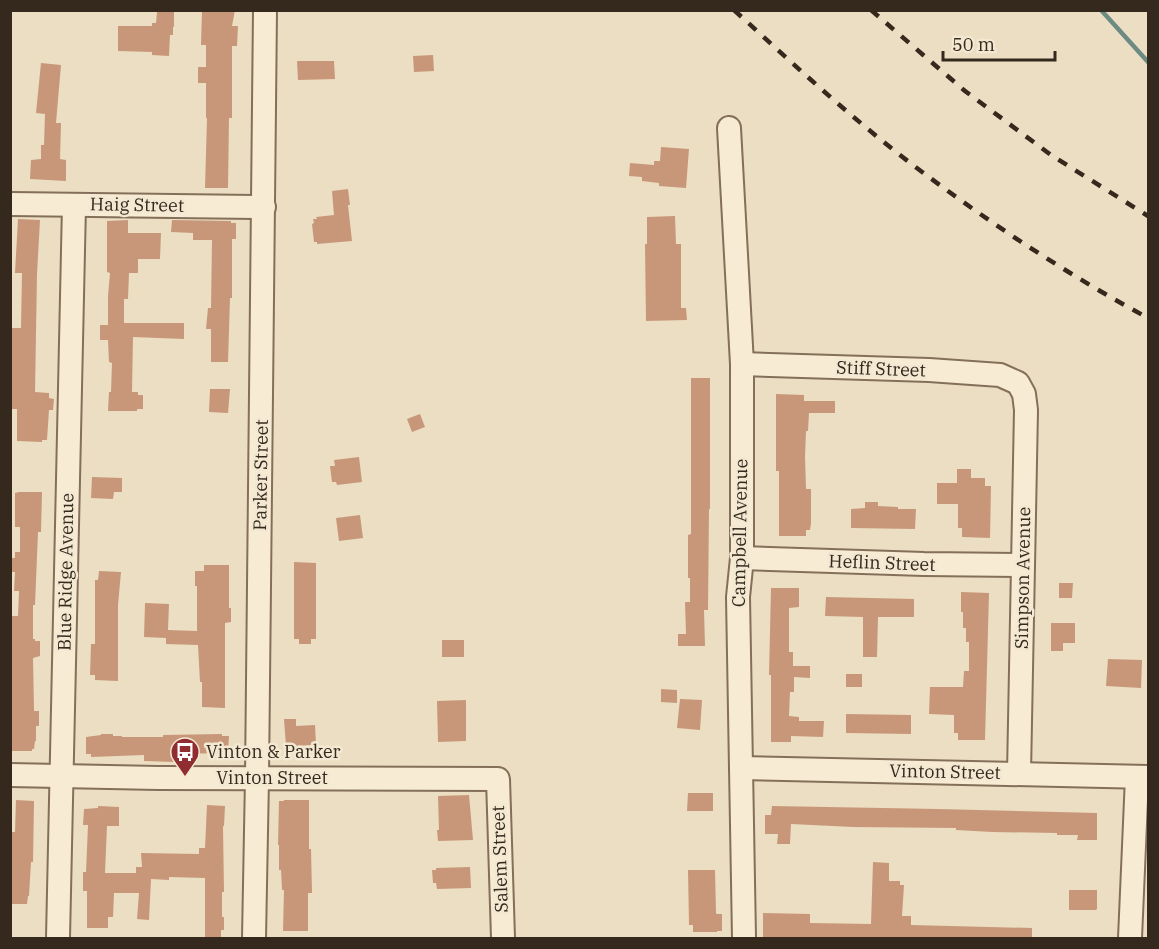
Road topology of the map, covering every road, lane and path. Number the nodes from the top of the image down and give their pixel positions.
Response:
1 (265, 10) edge
2 (729, 128) dead end
3 (10, 204) edge
4 (74, 205) junction
5 (264, 207) junction
6 (742, 364) junction
7 (1018, 383) joint
8 (742, 558) junction
9 (1023, 565) junction
10 (741, 768) junction
11 (1019, 774) junction
12 (10, 775) edge
13 (62, 776) junction
14 (1143, 777) edge
15 (257, 778) junction
16 (498, 779) joint
17 (58, 939) edge
18 (254, 939) edge
19 (503, 939) edge
20 (744, 939) edge
21 (1131, 939) edge

1 - 5 street, Parker Street
2 - 6 street, Campbell Avenue
3 - 4 street, Haig Street
4 - 5 street, Haig Street
4 - 13 street, Blue Ridge Avenue
5 - 15 street, Parker Street
6 - 7 street, Stiff Street
6 - 8 street, Campbell Avenue
7 - 9 street, Simpson Avenue
8 - 9 street, Heflin Street
8 - 10 street, Campbell Avenue
9 - 11 street, Simpson Avenue
10 - 11 street, Vinton Street
10 - 20 street, Campbell Avenue
11 - 14 street, Vinton Street
12 - 13 street, Vinton Street
13 - 15 street, Vinton Street
13 - 17 street, Blue Ridge Avenue
14 - 21 street
15 - 16 street, Vinton Street
15 - 18 street, Parker Street
16 - 19 street, Salem Street

